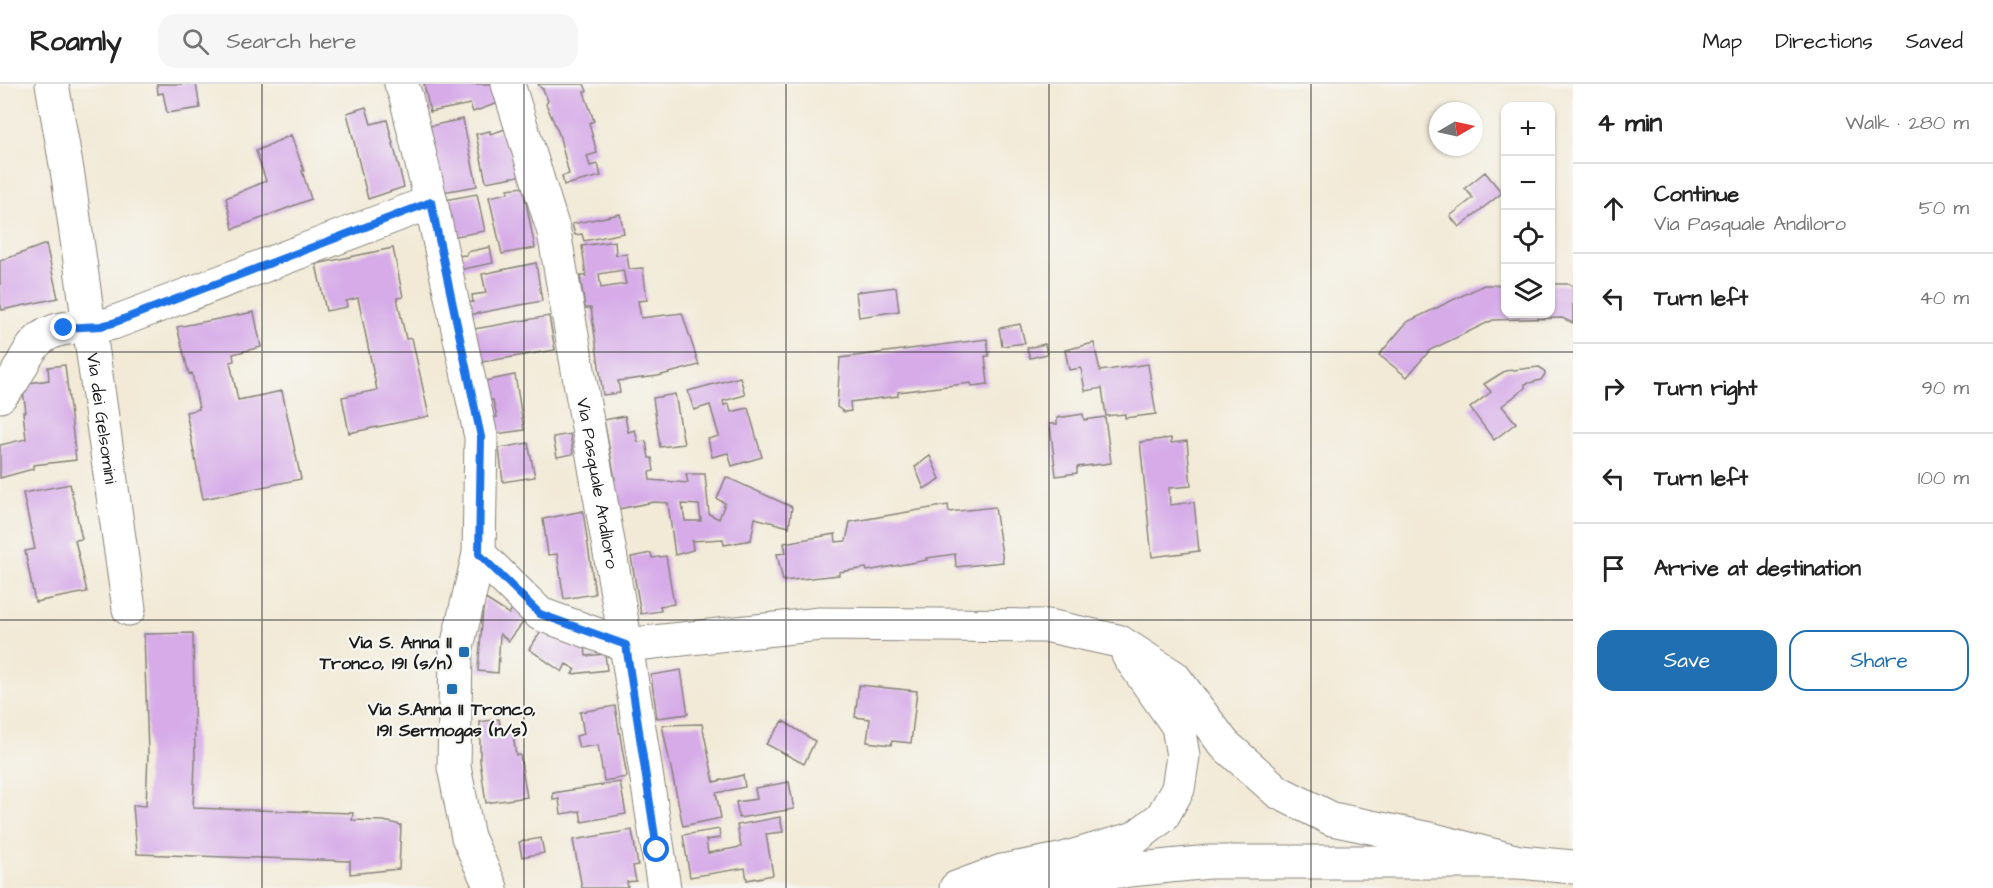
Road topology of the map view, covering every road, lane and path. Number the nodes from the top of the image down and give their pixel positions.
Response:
1 (52, 84) edge
2 (401, 84) edge
3 (508, 84) edge
4 (431, 202) junction
5 (88, 327) junction
6 (0, 396) edge
7 (479, 554) junction
8 (129, 609) dead end
9 (1119, 641) junction
10 (626, 645) junction
11 (1519, 862) junction
12 (1573, 867) edge
13 (490, 888) edge
14 (664, 888) edge
15 (956, 888) edge
16 (1006, 888) edge

1 - 5 main road, Via dei Gelsomini
2 - 4 main road
3 - 10 main road, Via Pasquale Andiloro
4 - 5 main road
4 - 7 main road
5 - 6 main road
5 - 8 main road, Via dei Gelsomini
7 - 10 main road
7 - 13 main road
9 - 10 main road
9 - 11 main road
9 - 15 main road
10 - 14 main road, Via Pasquale Andiloro
11 - 12 main road
11 - 16 main road

